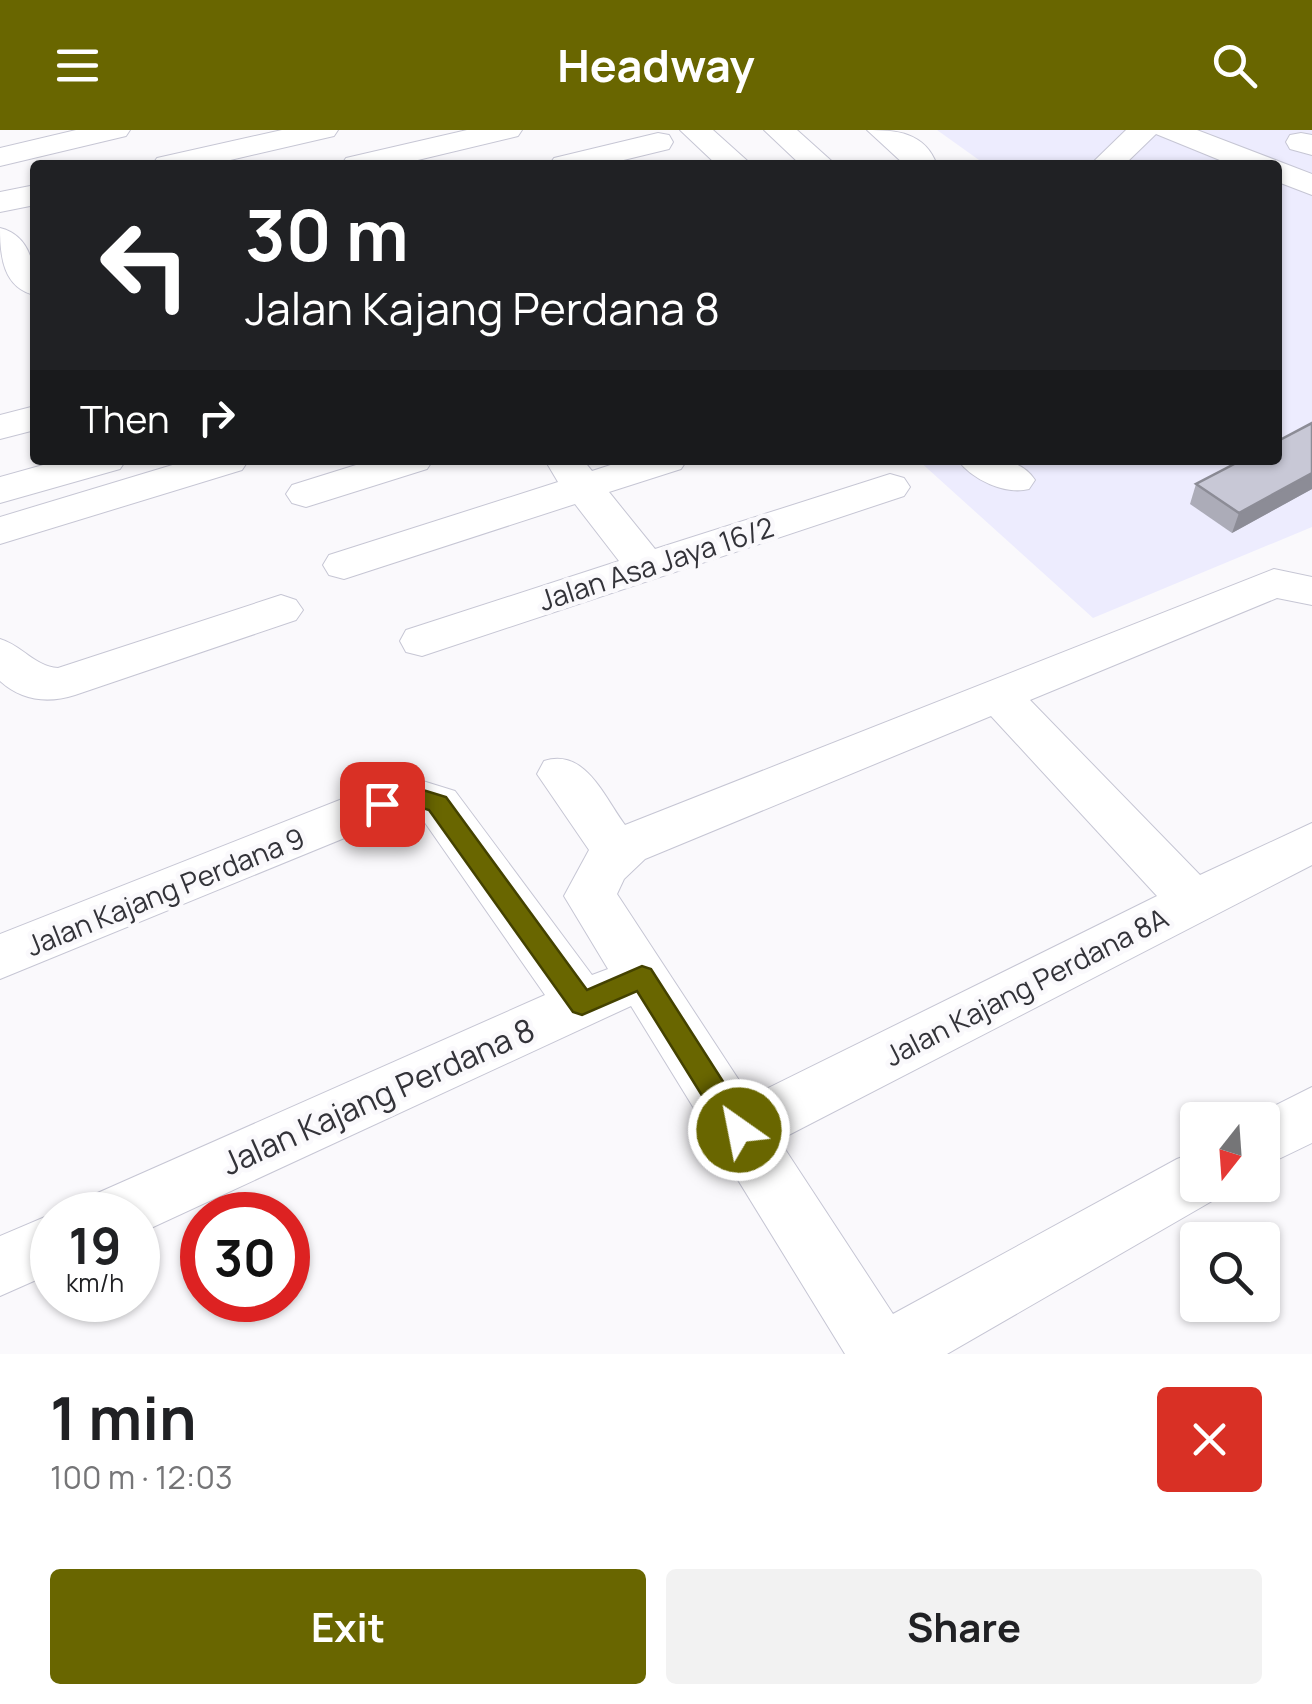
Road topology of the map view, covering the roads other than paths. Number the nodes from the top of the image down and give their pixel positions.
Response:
1 (115, 130) edge
2 (507, 130) edge
3 (694, 130) edge
4 (779, 130) edge
5 (882, 130) edge
6 (1144, 130) edge
7 (1169, 130) edge
8 (302, 132) edge
9 (635, 143) edge
10 (0, 157) edge
11 (188, 160) edge
12 (314, 160) edge
13 (378, 160) edge
14 (581, 160) edge
15 (673, 160) edge
16 (730, 160) edge
17 (814, 160) edge
18 (920, 160) edge
19 (1111, 160) edge
20 (1248, 160) edge
21 (1282, 173) edge
22 (1312, 184) edge
23 (30, 195) edge
24 (0, 202) edge
25 (15, 245) edge
26 (30, 275) edge
27 (30, 419) edge
28 (0, 428) edge
29 (88, 465) edge
30 (215, 465) edge
31 (398, 465) edge
32 (630, 465) edge
33 (987, 465) edge
34 (572, 473) edge
35 (1014, 480) dead end
36 (890, 487) dead end
37 (0, 490) edge
38 (306, 494) dead end
39 (0, 531) edge
40 (344, 565) dead end
41 (645, 566) junction
42 (1293, 587) edge
43 (281, 610) dead end
44 (422, 641) dead end
45 (0, 655) edge
46 (998, 695) junction
47 (561, 774) dead end
48 (1312, 842) edge
49 (622, 849) junction
50 (1194, 902) junction
51 (0, 957) edge
52 (642, 977) junction
53 (582, 1004) junction
54 (1312, 1113) edge
55 (739, 1130) junction
56 (1280, 1131) edge
57 (1180, 1188) edge
58 (160, 1194) edge
59 (30, 1253) edge
60 (0, 1266) edge
61 (883, 1354) edge

1 - 10 street
2 - 13 street
3 - 16 street
4 - 17 street
5 - 18 street
6 - 19 street
7 - 20 street
8 - 11 street
8 - 12 street
9 - 14 street
9 - 15 street
21 - 22 street
23 - 24 street
25 - 26 street
27 - 28 street
29 - 37 street
30 - 39 street
31 - 38 street
32 - 34 street
33 - 35 street
34 - 40 street
34 - 41 street
36 - 41 street, Jalan Asa Jaya 16/2
41 - 44 street, Jalan Asa Jaya 16/2
42 - 46 street
43 - 45 street
46 - 49 street
46 - 50 street
47 - 49 street
48 - 50 street, Jalan Kajang Perdana 8A
49 - 52 street
50 - 55 street, Jalan Kajang Perdana 8A
51 - 53 street, Jalan Kajang Perdana 9
52 - 53 street, Jalan Kajang Perdana 8
52 - 55 street
53 - 58 street, Jalan Kajang Perdana 8
54 - 56 street
55 - 61 street
57 - 61 street
59 - 60 street

